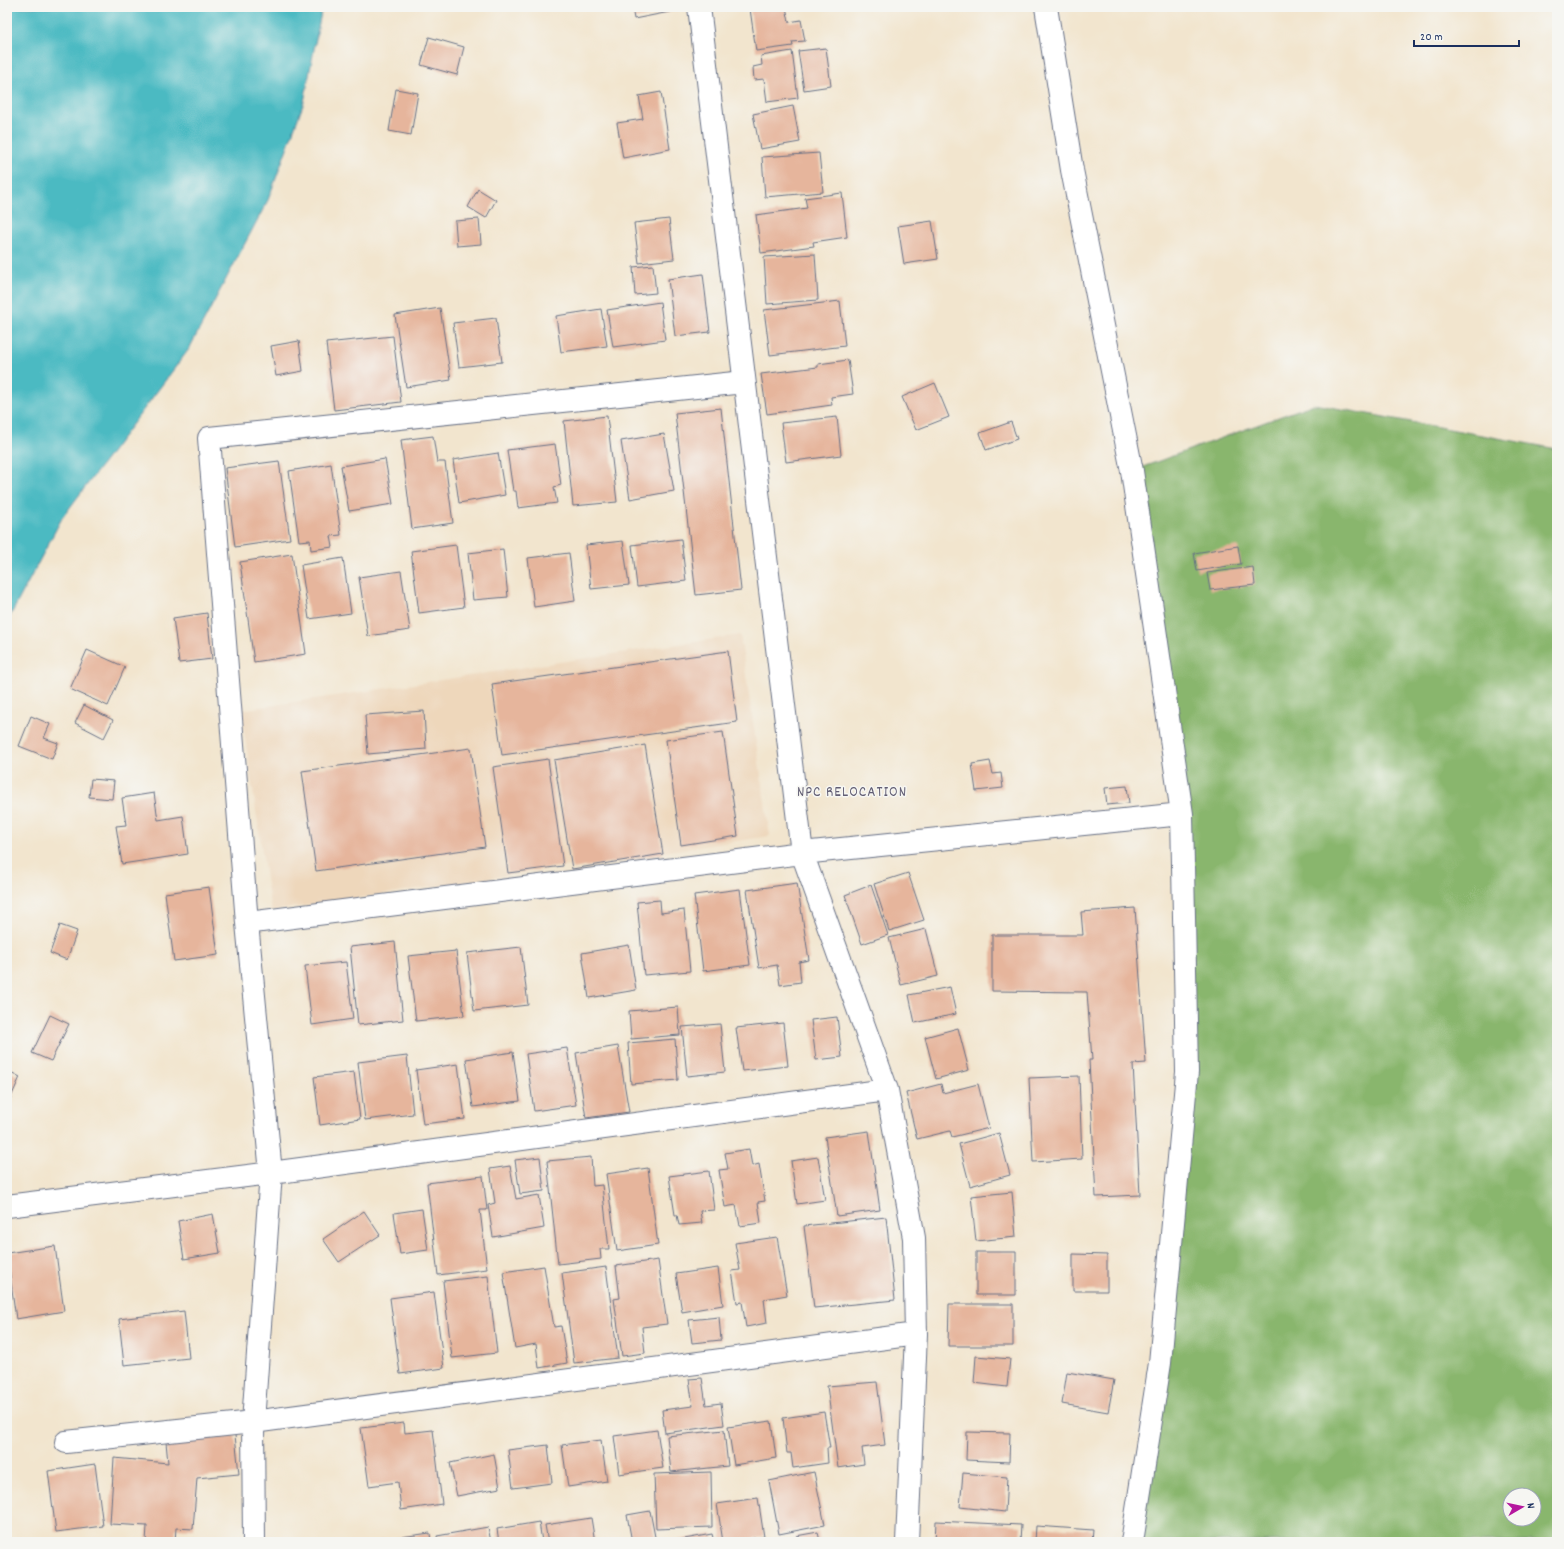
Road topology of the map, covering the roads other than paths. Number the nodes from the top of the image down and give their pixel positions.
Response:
1 (699, 7) edge
2 (1046, 7) edge
3 (744, 382) junction
4 (1182, 814) junction
5 (802, 853) junction
6 (247, 923) junction
7 (887, 1090) junction
8 (271, 1173) junction
9 (7, 1206) edge
10 (916, 1334) junction
11 (253, 1422) junction
12 (66, 1442) dead end
13 (254, 1542) edge
14 (907, 1542) edge
15 (1132, 1542) edge

1 - 3 street
2 - 4 street
3 - 5 street
3 - 6 street
4 - 5 street
4 - 15 street
5 - 6 street
5 - 7 street
6 - 8 street
7 - 8 street
7 - 10 street
8 - 9 street
8 - 11 street
10 - 11 street
10 - 14 street
11 - 12 street
11 - 13 street

